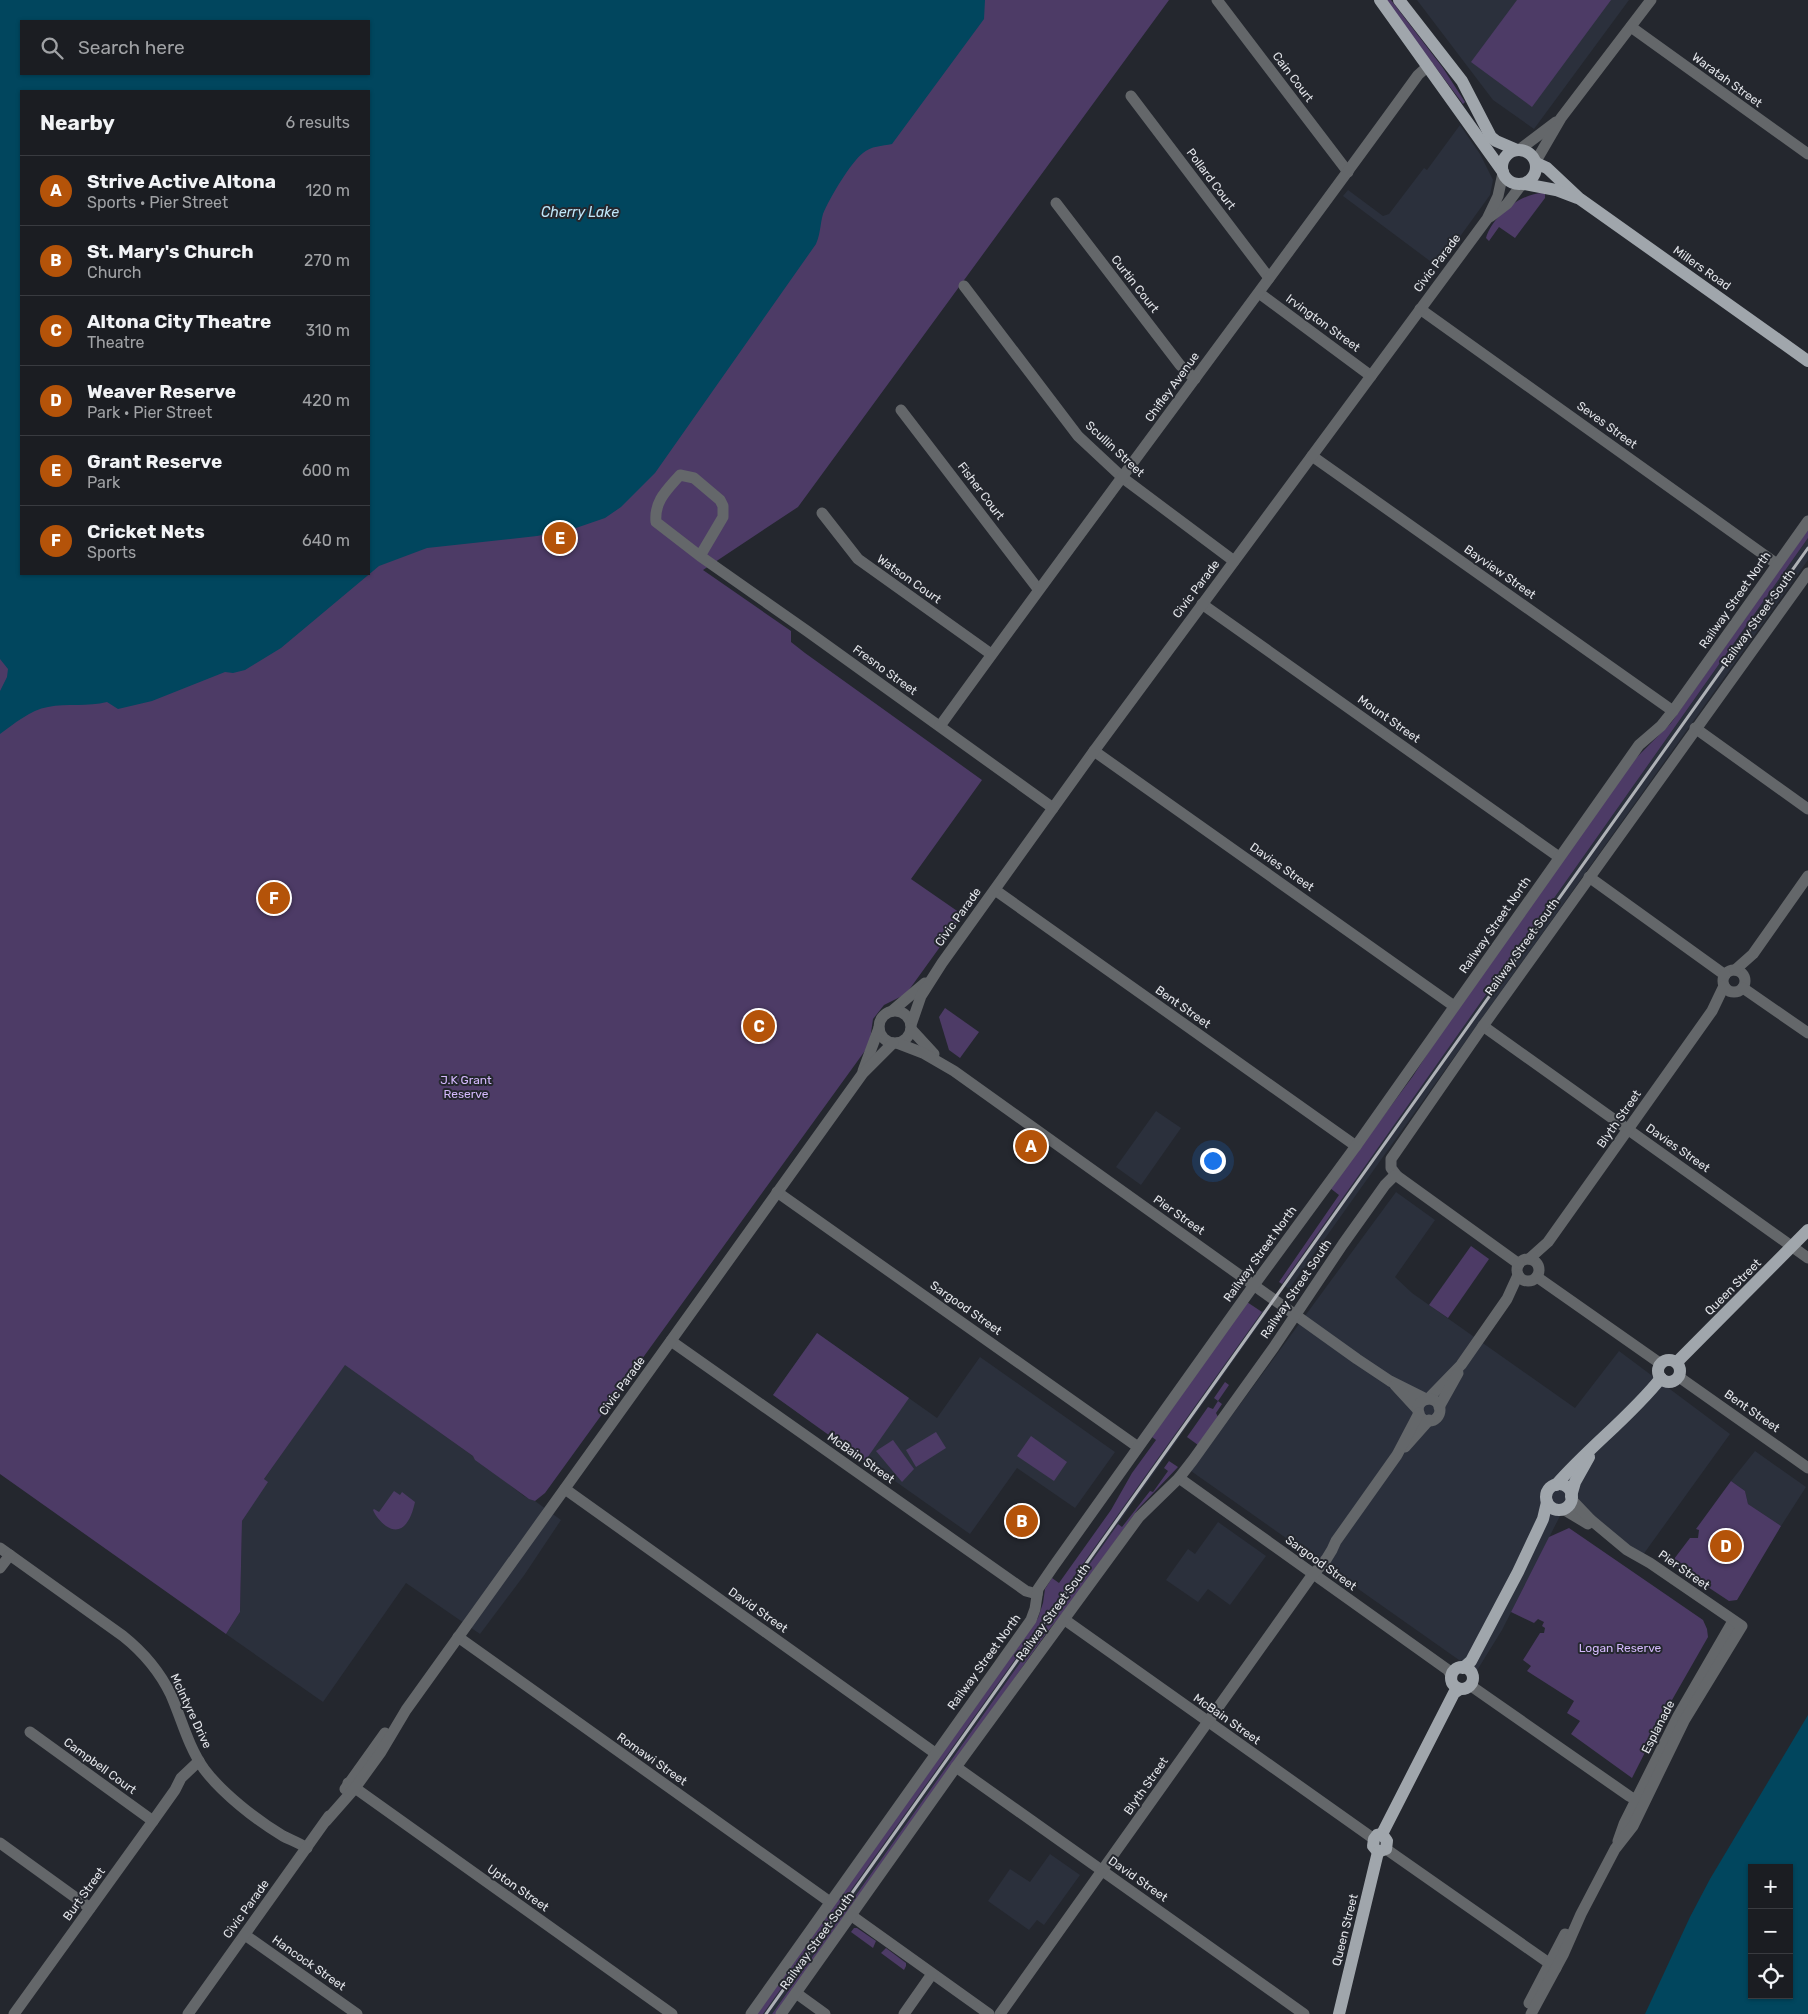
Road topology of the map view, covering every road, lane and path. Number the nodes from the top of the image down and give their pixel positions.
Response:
1 (1217, 0) edge
2 (1380, 0) edge
3 (1399, 0) edge
4 (1651, 0) edge
5 (1631, 27) junction
6 (1428, 66) junction
7 (1131, 96) dead end
8 (1561, 118) junction
9 (1518, 150) junction
10 (1808, 154) edge
11 (1536, 162) junction
12 (1348, 172) junction
13 (1503, 172) junction
14 (1523, 184) junction
15 (1580, 199) junction
16 (1056, 203) dead end
17 (1487, 219) junction
18 (1269, 278) junction
19 (964, 286) dead end
20 (1259, 293) junction
21 (1420, 309) junction
22 (1808, 361) edge
23 (1371, 376) junction
24 (1195, 379) junction
25 (901, 410) dead end
26 (1312, 456) junction
27 (1123, 478) junction
28 (822, 514) dead end
29 (1808, 521) edge
30 (700, 556) junction
31 (1234, 561) junction
32 (1777, 564) junction
33 (1806, 579) edge
34 (1038, 589) junction
35 (1202, 604) junction
36 (991, 654) junction
37 (1673, 711) junction
38 (940, 726) junction
39 (1695, 728) junction
40 (1094, 751) junction
41 (1053, 808) junction
42 (1808, 809) edge
43 (1559, 857) junction
44 (1808, 876) edge
45 (1589, 877) junction
46 (995, 890) junction
47 (932, 978) junction
48 (1734, 981) junction
49 (1454, 1006) junction
50 (892, 1011) junction
51 (1483, 1026) junction
52 (911, 1027) junction
53 (878, 1028) junction
54 (1808, 1033) edge
55 (895, 1043) junction
56 (954, 1071) junction
57 (862, 1073) junction
58 (1628, 1130) junction
59 (1356, 1146) junction
60 (1397, 1176) junction
61 (777, 1192) junction
62 (1808, 1230) edge
63 (1792, 1246) junction
64 (1808, 1258) edge
65 (1528, 1270) junction
66 (1254, 1285) junction
67 (1295, 1314) junction
68 (671, 1341) junction
69 (1677, 1362) junction
70 (1661, 1364) junction
71 (1461, 1365) junction
72 (1679, 1377) junction
73 (1661, 1378) junction
74 (1390, 1380) junction
75 (1427, 1399) junction
76 (1439, 1406) junction
77 (1418, 1411) junction
78 (1428, 1420) junction
79 (1598, 1442) junction
80 (1138, 1447) junction
81 (1397, 1455) junction
82 (1808, 1468) edge
83 (1179, 1478) junction
84 (1556, 1485) junction
85 (565, 1489) junction
86 (1546, 1502) junction
87 (1566, 1504) junction
88 (5, 1551) edge
89 (0, 1568) edge
90 (1518, 1572) junction
91 (1313, 1574) junction
92 (1037, 1594) junction
93 (1065, 1620) junction
94 (1737, 1623) joint
95 (458, 1637) junction
96 (1462, 1678) junction
97 (1208, 1722) junction
98 (30, 1732) dead end
99 (935, 1753) junction
100 (202, 1765) junction
101 (956, 1767) junction
102 (352, 1786) junction
103 (1640, 1802) junction
104 (153, 1821) junction
105 (1378, 1837) junction
106 (0, 1843) edge
107 (1382, 1850) junction
108 (304, 1851) junction
109 (1103, 1871) junction
110 (830, 1902) junction
111 (90, 1908) junction
112 (852, 1916) junction
113 (245, 1935) junction
114 (1553, 1966) junction
115 (932, 1974) junction
116 (796, 1993) junction
117 (14, 2014) edge
118 (188, 2014) edge
119 (356, 2014) edge
120 (672, 2014) edge
121 (751, 2014) edge
122 (781, 2014) edge
123 (825, 2014) edge
124 (904, 2014) edge
125 (989, 2014) edge
126 (1000, 2014) edge
127 (1304, 2014) edge
128 (1338, 2014) edge
129 (1524, 2014) edge
130 (1531, 2014) edge

1 - 12 street, Cain Court
2 - 6 main road
3 - 9 main road
4 - 5 street
5 - 8 street
5 - 10 street, Waratah Street
6 - 12 street, Chifley Avenue
6 - 13 main road
7 - 18 street, Pollard Court
8 - 9 street
8 - 11 street
9 - 11 main road
9 - 13 main road
11 - 14 main road
11 - 15 main road, Millers Road
12 - 18 street, Chifley Avenue
13 - 14 main road
13 - 17 street, Civic Parade
14 - 15 main road, Millers Road
14 - 17 street, Civic Parade
15 - 22 main road, Millers Road
16 - 24 street, Curtin Court
17 - 21 street, Civic Parade
18 - 20 street, Chifley Avenue
19 - 27 street, Scullin Street
20 - 23 street, Irvington Street
20 - 24 street, Chifley Avenue
21 - 23 street, Civic Parade
21 - 32 street, Seves Street
23 - 26 street, Civic Parade
24 - 27 street, Chifley Avenue
25 - 34 street, Fisher Court
26 - 31 street, Civic Parade
26 - 37 street, Bayview Street
27 - 31 street, Scullin Street
27 - 34 street, Chifley Avenue
28 - 36 street, Watson Court
29 - 32 street, Railway Street North
30 - 30 street, Fresno Street
30 - 38 street, Fresno Street
31 - 35 street, Civic Parade
32 - 37 street, Railway Street North
33 - 39 street, Railway Street South
34 - 36 street, Chifley Avenue
35 - 40 street, Civic Parade
35 - 43 street, Mount Street
36 - 38 street, Chifley Avenue
37 - 43 street, Railway Street North
38 - 41 street, Fresno Street
39 - 42 street
39 - 45 street, Railway Street South
40 - 41 street, Civic Parade
40 - 49 street, Davies Street
41 - 46 street, Civic Parade
43 - 49 street, Railway Street North
44 - 48 street, Blyth Street
45 - 48 street
45 - 51 street, Railway Street South
46 - 47 street, Civic Parade
46 - 59 street, Bent Street
47 - 50 street, Civic Parade
47 - 52 street, Civic Parade
48 - 54 street
48 - 58 street, Blyth Street
49 - 59 street, Railway Street North
50 - 52 street
50 - 53 street
51 - 58 street, Davies Street
51 - 60 street, Railway Street South
52 - 55 street
52 - 56 street, Pier Street
53 - 55 street
53 - 57 street, Civic Parade
55 - 56 street, Pier Street
55 - 57 street, Civic Parade
56 - 66 street, Pier Street
57 - 61 street, Civic Parade
58 - 63 street, Davies Street
58 - 65 street, Blyth Street
59 - 66 street, Railway Street North
60 - 65 street
60 - 67 street, Railway Street South
61 - 68 street, Civic Parade
61 - 80 street, Sargood Street
62 - 63 main road, Queen Street
63 - 64 street, Davies Street
63 - 69 main road, Queen Street
65 - 70 street
65 - 71 street, Blyth Street
66 - 67 street, Pier Street
66 - 80 street, Railway Street North
67 - 74 street, Pier Street
67 - 83 street, Railway Street South
68 - 85 street, Civic Parade
68 - 92 street, McBain Street
69 - 70 main road
69 - 72 main road
70 - 73 main road
71 - 75 street, Blyth Street
71 - 76 street, Blyth Street
72 - 73 main road
72 - 82 street, Bent Street
73 - 79 main road
74 - 75 street, Pier Street
74 - 77 street, Pier Street
75 - 76 street
75 - 77 street
76 - 78 street
77 - 78 street
77 - 81 street, Blyth Street
78 - 81 street, Blyth Street
79 - 84 main road
79 - 87 main road
80 - 92 street, Railway Street North
81 - 91 street, Blyth Street
83 - 91 street, Sargood Street
83 - 93 street, Railway Street South
84 - 86 main road
84 - 87 main road
85 - 95 street, Civic Parade
85 - 99 street, David Street
86 - 87 main road
86 - 90 main road
87 - 90 main road
87 - 94 street, Pier Street
88 - 89 street
88 - 100 street, McIntyre Drive
90 - 96 main road
91 - 96 street, Sargood Street
91 - 97 street, Blyth Street
92 - 99 street, Railway Street North
93 - 97 street, McBain Street
93 - 101 street, Railway Street South
94 - 103 street, Esplanade
95 - 102 street, Civic Parade
95 - 110 street, Romawi Street
96 - 103 street, Sargood Street
96 - 105 main road
97 - 105 street, McBain Street
97 - 109 street, Blyth Street
98 - 104 street, Campbell Court
99 - 110 street, Railway Street North
100 - 104 street, Burt Street
100 - 108 street, McIntyre Drive
101 - 109 street, David Street
101 - 112 street, Railway Street South
102 - 108 street, Civic Parade
102 - 120 street, Upton Street
103 - 114 street, Esplanade
104 - 111 street, Burt Street
105 - 107 main road
106 - 111 street
107 - 114 street
107 - 128 main road, Queen Street
108 - 113 street, Civic Parade
109 - 126 street, Blyth Street
109 - 127 street, David Street
110 - 121 street, Railway Street North
111 - 117 street, Burt Street
112 - 115 street
112 - 116 street, Railway Street South
113 - 118 street, Civic Parade
113 - 119 street, Hancock Street
114 - 129 street, Esplanade
114 - 130 street, Esplanade
115 - 124 street
115 - 125 street
116 - 122 street, Railway Street South
116 - 123 street

